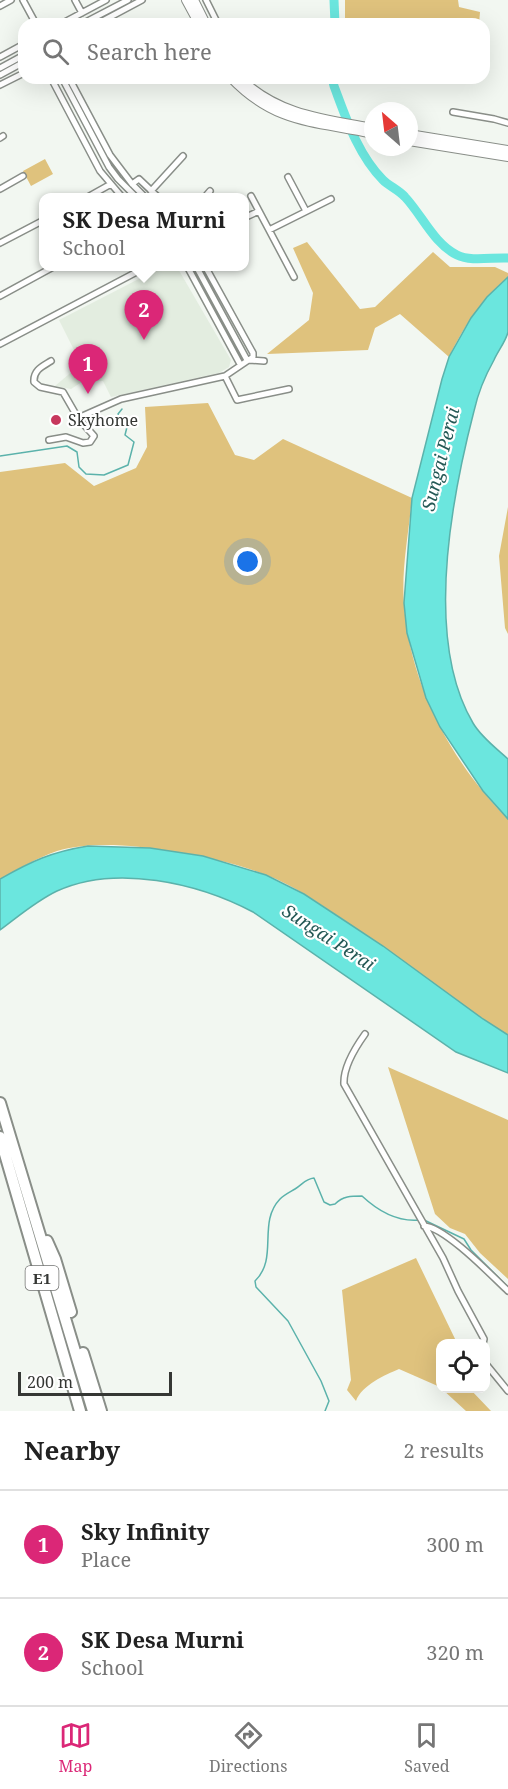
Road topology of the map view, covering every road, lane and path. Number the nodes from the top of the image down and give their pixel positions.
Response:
1 (10, 0) edge
2 (23, 0) edge
3 (75, 0) edge
4 (106, 0) edge
5 (128, 0) edge
6 (142, 0) edge
7 (186, 0) edge
8 (194, 0) edge
9 (206, 0) edge
10 (0, 6) edge
11 (82, 13) junction
12 (33, 18) edge
13 (72, 18) edge
14 (94, 18) edge
15 (108, 18) edge
16 (196, 18) edge
17 (203, 18) edge
18 (216, 18) edge
19 (18, 47) edge
20 (0, 57) edge
21 (18, 58) edge
22 (18, 65) edge
23 (0, 68) edge
24 (0, 75) edge
25 (18, 76) edge
26 (54, 84) edge
27 (66, 84) edge
28 (72, 84) edge
29 (237, 84) edge
30 (247, 84) edge
31 (0, 86) edge
32 (453, 112) dead end
33 (327, 123) junction
34 (508, 123) edge
35 (90, 124) junction
36 (364, 129) edge
37 (81, 134) junction
38 (418, 135) edge
39 (418, 142) edge
40 (508, 150) edge
41 (183, 156) dead end
42 (508, 157) edge
43 (23, 176) dead end
44 (288, 177) dead end
45 (111, 184) junction
46 (132, 184) junction
47 (0, 189) edge
48 (151, 190) junction
49 (95, 193) edge
50 (119, 193) edge
51 (132, 193) edge
52 (141, 193) edge
53 (154, 193) edge
54 (251, 196) dead end
55 (331, 198) dead end
56 (259, 211) junction
57 (306, 211) junction
58 (249, 216) edge
59 (39, 223) edge
60 (269, 230) junction
61 (0, 243) edge
62 (47, 271) edge
63 (140, 271) edge
64 (189, 271) edge
65 (198, 271) edge
66 (207, 271) edge
67 (294, 277) dead end
68 (0, 296) edge
69 (0, 344) edge
70 (248, 360) junction
71 (51, 361) dead end
72 (264, 361) dead end
73 (240, 364) junction
74 (225, 376) junction
75 (289, 389) dead end
76 (78, 418) junction
77 (49, 440) dead end
78 (365, 1034) dead end
79 (0, 1103) edge
80 (0, 1137) edge
81 (28, 1197) junction
82 (423, 1224) junction
83 (508, 1292) edge
84 (484, 1339) edge
85 (490, 1369) edge
86 (508, 1390) edge
87 (81, 1411) edge
88 (93, 1411) edge
89 (101, 1411) edge

1 - 10 street
2 - 12 street
3 - 11 street
4 - 11 street
5 - 14 street
6 - 15 street
7 - 16 street
8 - 17 street
9 - 18 street
11 - 13 street
19 - 20 street
21 - 23 street
22 - 24 street
25 - 31 street
26 - 37 street
27 - 35 street
28 - 35 street
29 - 33 street
30 - 33 street
32 - 34 street
33 - 36 street
35 - 37 street
35 - 46 street
35 - 51 street
37 - 45 street
38 - 40 street
39 - 42 street
41 - 48 street
43 - 47 street
44 - 57 street
45 - 49 street
45 - 50 street
46 - 48 street
46 - 52 street
48 - 53 street
54 - 56 street
55 - 57 street
56 - 58 street
56 - 60 street
57 - 60 street
59 - 61 street
60 - 67 street
62 - 68 street
63 - 69 street
64 - 73 street
65 - 70 street
66 - 70 street
70 - 72 street
70 - 73 street
71 - 76 street
73 - 74 street
74 - 75 street
74 - 76 street
76 - 77 street
78 - 82 street
79 - 81 highway, E1
80 - 87 highway, E1
81 - 88 highway, E1
81 - 89 highway
82 - 83 street
82 - 84 street
85 - 86 street

